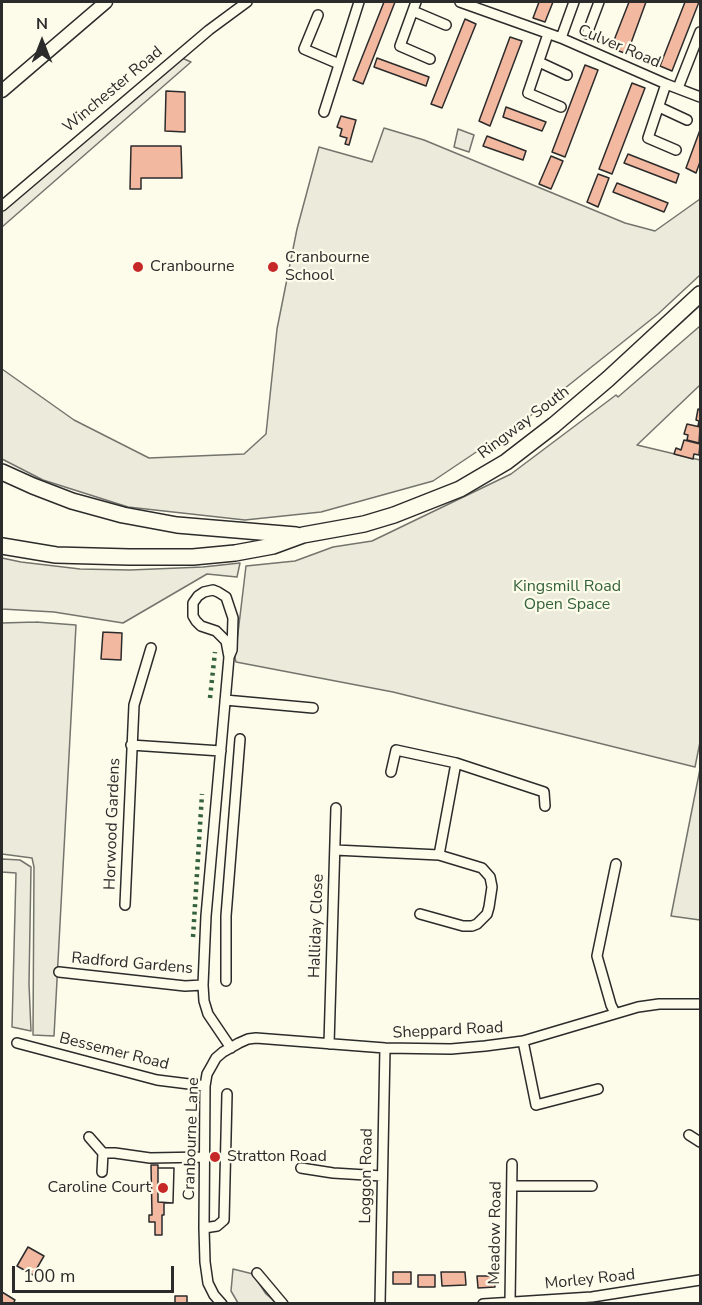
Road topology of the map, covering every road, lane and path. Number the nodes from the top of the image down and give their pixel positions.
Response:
1 (106, 2) edge
2 (247, 2) edge
3 (359, 2) edge
4 (416, 2) edge
5 (460, 2) edge
6 (574, 2) edge
7 (599, 2) edge
8 (412, 11) junction
9 (318, 15) dead end
10 (446, 26) dead end
11 (700, 32) edge
12 (548, 34) junction
13 (587, 34) dead end
14 (561, 38) junction
15 (430, 59) dead end
16 (538, 62) junction
17 (339, 64) junction
18 (567, 75) dead end
19 (666, 84) junction
20 (678, 88) junction
21 (2, 90) edge
22 (700, 97) edge
23 (561, 107) dead end
24 (659, 107) junction
25 (324, 112) dead end
26 (687, 120) dead end
27 (676, 150) dead end
28 (2, 206) edge
29 (700, 294) edge
30 (2, 472) edge
31 (303, 535) junction
32 (2, 546) edge
33 (151, 648) dead end
34 (229, 657) junction
35 (225, 700) junction
36 (313, 708) dead end
37 (240, 739) dead end
38 (131, 745) junction
39 (221, 751) junction
40 (456, 763) junction
41 (391, 772) dead end
42 (544, 806) dead end
43 (336, 808) dead end
44 (334, 850) junction
45 (439, 855) junction
46 (616, 864) dead end
47 (125, 905) dead end
48 (420, 914) dead end
49 (206, 916) junction
50 (226, 916) junction
51 (59, 972) dead end
52 (226, 981) dead end
53 (203, 985) junction
54 (700, 1004) edge
55 (615, 1013) junction
56 (523, 1041) junction
57 (16, 1042) dead end
58 (329, 1044) junction
59 (231, 1048) junction
60 (385, 1048) junction
61 (205, 1086) junction
62 (598, 1089) dead end
63 (227, 1094) dead end
64 (689, 1135) dead end
65 (89, 1137) dead end
66 (700, 1142) edge
67 (103, 1153) junction
68 (205, 1157) junction
69 (512, 1164) dead end
70 (301, 1168) dead end
71 (102, 1172) dead end
72 (382, 1176) junction
73 (512, 1186) junction
74 (592, 1186) dead end
75 (204, 1228) junction
76 (257, 1273) dead end
77 (700, 1280) edge
78 (510, 1302) edge
79 (222, 1304) edge
80 (283, 1304) edge
81 (380, 1304) edge
82 (483, 1304) edge

1 - 21 street
2 - 28 street, Winchester Road
3 - 17 street
4 - 8 street
5 - 12 street, Culver Road
6 - 14 street, Culver Road
7 - 13 street, Culver Road
8 - 10 street
8 - 15 street
9 - 17 street
11 - 20 street
12 - 14 street, Culver Road
12 - 16 street
14 - 19 street, Culver Road
16 - 18 street
16 - 23 street
17 - 25 street
19 - 20 street, Culver Road
19 - 24 street, Culver Road
20 - 22 street, Culver Road
24 - 26 street
24 - 27 street, Culver Road
29 - 31 main road, Ringway South
30 - 31 main road, Ringway South
31 - 32 main road, Ringway South
33 - 38 street, Horwood Gardens
34 - 34 street
34 - 35 street
35 - 36 street
35 - 39 street
37 - 50 street
38 - 39 street, Horwood Gardens
38 - 47 street, Horwood Gardens
39 - 49 street
40 - 41 street
40 - 42 street
40 - 45 street
43 - 44 street, Halliday Close
44 - 45 street
44 - 58 street, Halliday Close
45 - 48 street
46 - 55 street
49 - 50 street
49 - 53 street
50 - 52 street
51 - 53 street, Radford Gardens
53 - 59 street
54 - 55 street, Sheppard Road
55 - 56 street, Sheppard Road
56 - 60 street, Sheppard Road
56 - 62 street
57 - 61 street, Bessemer Road
58 - 59 street, Sheppard Road
58 - 60 street, Sheppard Road
59 - 61 street, Cranbourne Lane
60 - 72 street, Loggon Road
61 - 68 street, Cranbourne Lane
63 - 75 street
64 - 66 street
65 - 67 street
67 - 68 street
67 - 71 street
68 - 75 street, Cranbourne Lane
69 - 73 street, Meadow Road
70 - 72 street
72 - 81 street, Loggon Road
73 - 74 street
73 - 78 street, Meadow Road
75 - 79 street, Cranbourne Lane
76 - 80 street
77 - 78 street, Morley Road
78 - 82 street, Morley Road

